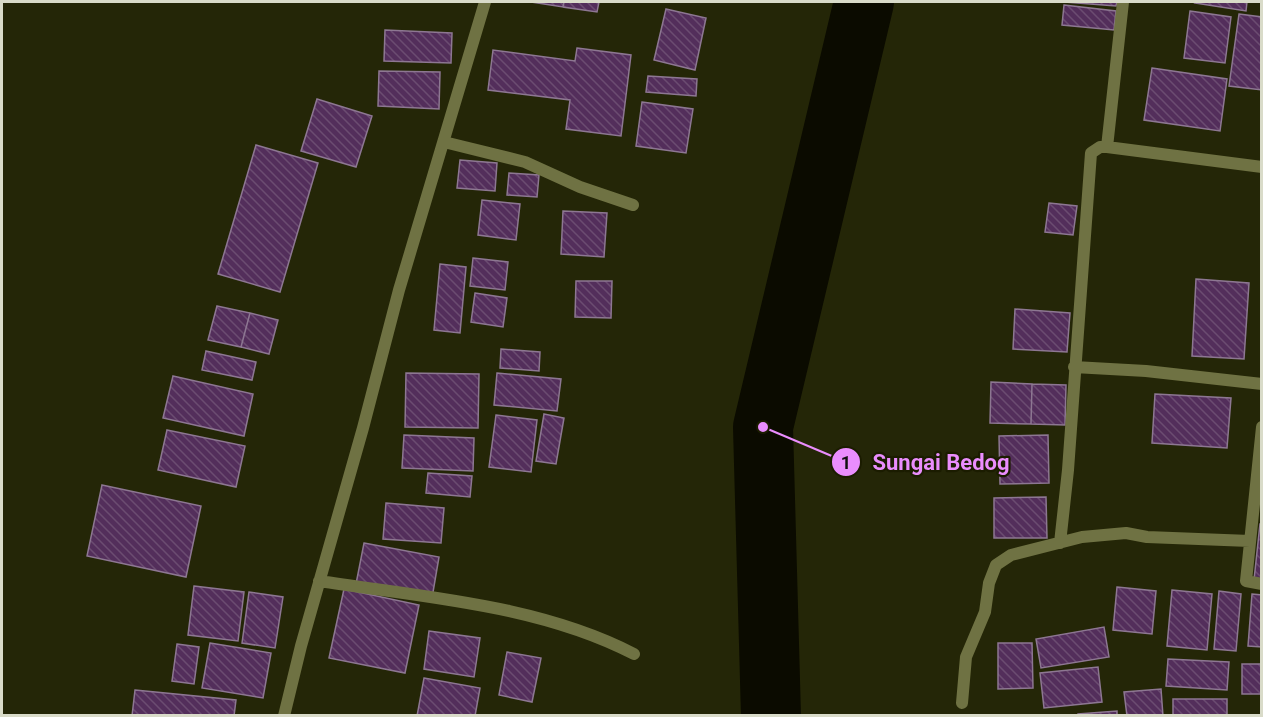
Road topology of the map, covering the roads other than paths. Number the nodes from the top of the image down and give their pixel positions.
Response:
1 (485, 2) edge
2 (1123, 2) edge
3 (444, 142) junction
4 (1107, 147) junction
5 (1262, 167) edge
6 (633, 205) dead end
7 (1074, 366) junction
8 (1262, 384) edge
9 (1262, 427) edge
10 (1250, 541) junction
11 (1060, 543) junction
12 (319, 581) junction
13 (1262, 584) edge
14 (634, 654) dead end
15 (962, 703) dead end
16 (284, 716) edge

1 - 3 street
2 - 4 street
3 - 6 street
3 - 12 street
4 - 5 street
4 - 7 street
7 - 8 street
7 - 11 street
9 - 10 street
10 - 11 street
10 - 13 street
11 - 15 street
12 - 14 street
12 - 16 street

